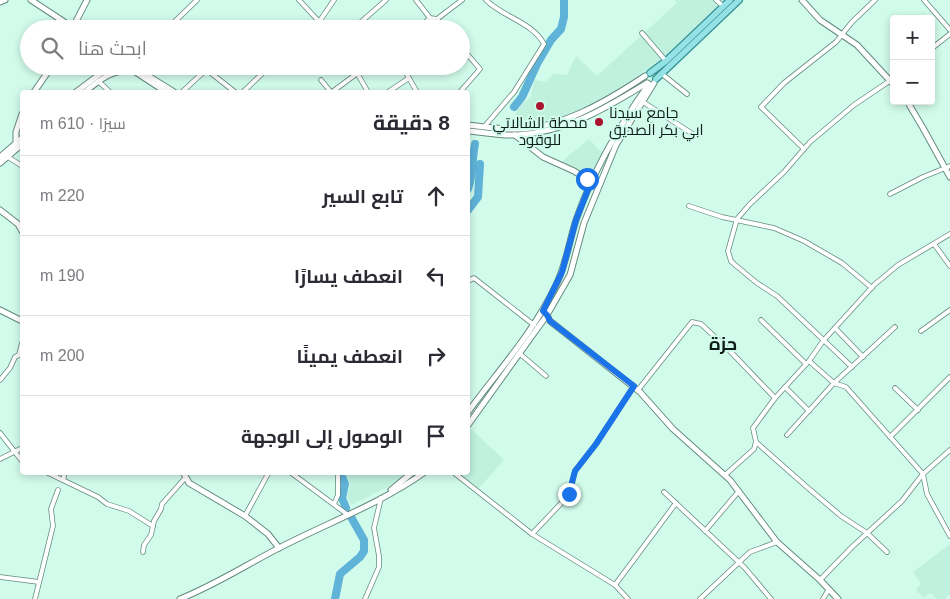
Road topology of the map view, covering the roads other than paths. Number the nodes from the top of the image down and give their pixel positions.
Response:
1 (5, 0) edge
2 (31, 0) edge
3 (87, 0) edge
4 (299, 0) edge
5 (334, 0) edge
6 (386, 0) edge
7 (416, 0) edge
8 (462, 0) edge
9 (486, 0) edge
10 (716, 0) edge
11 (730, 0) edge
12 (739, 0) edge
13 (802, 0) edge
14 (875, 0) edge
15 (924, 0) edge
16 (195, 1) edge
17 (0, 2) edge
18 (724, 6) junction
19 (430, 18) joint
20 (437, 19) joint
21 (61, 20) edge
22 (77, 20) edge
23 (176, 20) edge
24 (317, 20) edge
25 (320, 20) edge
26 (363, 20) edge
27 (950, 30) edge
28 (642, 33) dead end
29 (950, 34) edge
30 (842, 35) junction
31 (935, 46) edge
32 (470, 57) edge
33 (666, 61) junction
34 (648, 74) junction
35 (662, 74) junction
36 (46, 75) edge
37 (99, 75) edge
38 (109, 75) edge
39 (139, 75) edge
40 (147, 75) edge
41 (198, 75) edge
42 (215, 75) edge
43 (261, 75) edge
44 (354, 75) edge
45 (358, 75) edge
46 (407, 75) edge
47 (409, 78) junction
48 (890, 78) edge
49 (321, 80) dead end
50 (98, 81) junction
51 (652, 82) junction
52 (890, 83) edge
53 (35, 90) edge
54 (79, 90) edge
55 (87, 90) edge
56 (108, 90) edge
57 (163, 90) edge
58 (171, 90) edge
59 (184, 90) edge
60 (233, 90) edge
61 (246, 90) edge
62 (330, 90) edge
63 (335, 90) edge
64 (367, 90) edge
65 (391, 90) edge
66 (416, 90) edge
67 (462, 90) edge
68 (687, 94) dead end
69 (643, 102) junction
70 (910, 105) edge
71 (20, 120) edge
72 (470, 126) edge
73 (470, 126) edge
74 (484, 127) junction
75 (515, 135) junction
76 (696, 136) dead end
77 (20, 140) edge
78 (16, 143) junction
79 (20, 146) edge
80 (804, 149) junction
81 (8, 156) junction
82 (0, 157) edge
83 (0, 163) edge
84 (20, 165) edge
85 (947, 167) edge
86 (950, 177) edge
87 (591, 182) junction
88 (890, 194) dead end
89 (689, 206) dead end
90 (0, 210) edge
91 (737, 219) junction
92 (20, 228) edge
93 (950, 234) edge
94 (934, 244) junction
95 (950, 266) edge
96 (470, 280) edge
97 (872, 288) junction
98 (0, 310) edge
99 (950, 310) edge
100 (545, 313) junction
101 (20, 320) edge
102 (540, 320) junction
103 (761, 320) dead end
104 (550, 321) junction
105 (534, 325) junction
106 (895, 327) dead end
107 (835, 328) junction
108 (921, 331) dead end
109 (823, 341) junction
110 (20, 351) edge
111 (519, 353) junction
112 (863, 356) junction
113 (808, 362) junction
114 (852, 367) junction
115 (546, 376) dead end
116 (950, 377) edge
117 (0, 380) edge
118 (834, 383) junction
119 (784, 387) junction
120 (636, 388) junction
121 (895, 388) dead end
122 (775, 398) junction
123 (470, 409) edge
124 (918, 410) junction
125 (809, 411) junction
126 (470, 422) edge
127 (0, 434) edge
128 (788, 435) dead end
129 (890, 437) junction
130 (756, 442) junction
131 (20, 449) edge
132 (950, 450) edge
133 (14, 451) junction
134 (20, 458) edge
135 (0, 459) edge
136 (923, 474) junction
137 (52, 475) edge
138 (64, 475) edge
139 (184, 475) edge
140 (267, 475) edge
141 (294, 475) edge
142 (338, 475) edge
143 (409, 475) edge
144 (421, 475) edge
145 (457, 475) edge
146 (725, 475) junction
147 (63, 480) junction
148 (58, 490) dead end
149 (740, 491) junction
150 (664, 492) dead end
151 (381, 498) junction
152 (676, 503) junction
153 (334, 504) junction
154 (348, 515) junction
155 (245, 516) junction
156 (153, 526) junction
157 (705, 531) junction
158 (867, 533) junction
159 (532, 534) junction
160 (950, 536) edge
161 (777, 542) junction
162 (279, 548) junction
163 (143, 552) dead end
164 (887, 552) dead end
165 (738, 562) junction
166 (0, 576) edge
167 (820, 580) junction
168 (39, 582) junction
169 (615, 585) junction
170 (829, 589) junction
171 (34, 599) edge
172 (180, 599) edge
173 (365, 599) edge
174 (628, 599) edge
175 (700, 599) edge
176 (771, 599) edge
177 (823, 599) edge
178 (838, 599) edge

1 - 17 main road
2 - 21 main road
3 - 22 main road
4 - 24 street
5 - 25 street
6 - 26 street
7 - 19 street
8 - 20 street
9 - 74 street
10 - 18 street
11 - 18 main road
12 - 35 main road
13 - 30 main road
14 - 30 street
15 - 27 street
16 - 23 street
18 - 33 main road
19 - 20 street
28 - 33 street
29 - 31 street
30 - 48 main road
30 - 80 street
32 - 67 street
33 - 34 main road
34 - 51 main road
34 - 51 main road
34 - 74 main road
35 - 51 main road
35 - 68 street
36 - 53 main road
37 - 54 main road
38 - 50 main road
39 - 57 main road
40 - 58 main road
41 - 59 street
42 - 60 street
43 - 61 street
44 - 63 street
45 - 64 street
46 - 47 street
47 - 65 street
47 - 66 street
49 - 62 street
50 - 55 main road
50 - 56 street
51 - 69 main road
51 - 75 main road
51 - 87 main road
52 - 80 street
69 - 76 street
69 - 100 main road
70 - 85 main road
71 - 78 main road
72 - 74 main road
73 - 75 main road
75 - 87 main road
77 - 78 main road
78 - 82 main road
79 - 81 main road
80 - 91 street
81 - 83 main road
81 - 84 street
85 - 86 main road
85 - 88 street
87 - 100 main road
89 - 91 street
90 - 92 main road
91 - 97 street
91 - 109 street
93 - 94 street
94 - 95 street
94 - 97 street
96 - 105 street
97 - 107 street
98 - 101 main road
99 - 108 street
100 - 102 main road
100 - 104 main road
102 - 104 main road
102 - 105 main road
102 - 111 main road
103 - 113 street
104 - 120 main road
105 - 123 main road
106 - 112 street
107 - 109 street
107 - 112 street
109 - 113 street
109 - 114 street
110 - 117 street
111 - 115 street
111 - 126 main road
112 - 114 street
113 - 118 street
113 - 119 street
114 - 118 street
116 - 124 street
118 - 125 street
118 - 129 street
119 - 122 street
119 - 125 street
120 - 122 street
120 - 146 main road
120 - 159 street
121 - 124 street
122 - 130 street
124 - 129 street
125 - 128 street
127 - 133 street
129 - 136 street
130 - 146 street
130 - 158 street
131 - 133 street
132 - 136 street
133 - 134 street
133 - 135 street
136 - 158 street
136 - 160 street
137 - 147 street
138 - 147 street
139 - 155 main road
139 - 156 street
140 - 155 street
141 - 153 street
142 - 153 street
143 - 151 main road
144 - 151 main road
145 - 159 street
146 - 149 main road
147 - 156 street
148 - 168 street
149 - 157 street
149 - 161 main road
150 - 152 street
151 - 154 main road
151 - 173 street
152 - 157 street
152 - 169 street
153 - 154 street
154 - 162 main road
155 - 162 main road
156 - 163 street
157 - 165 street
158 - 164 street
158 - 167 street
159 - 169 street
161 - 165 street
161 - 167 main road
162 - 172 main road
165 - 175 street
165 - 176 street
166 - 168 street
167 - 170 main road
168 - 171 street
169 - 174 street
170 - 177 street
170 - 178 main road

